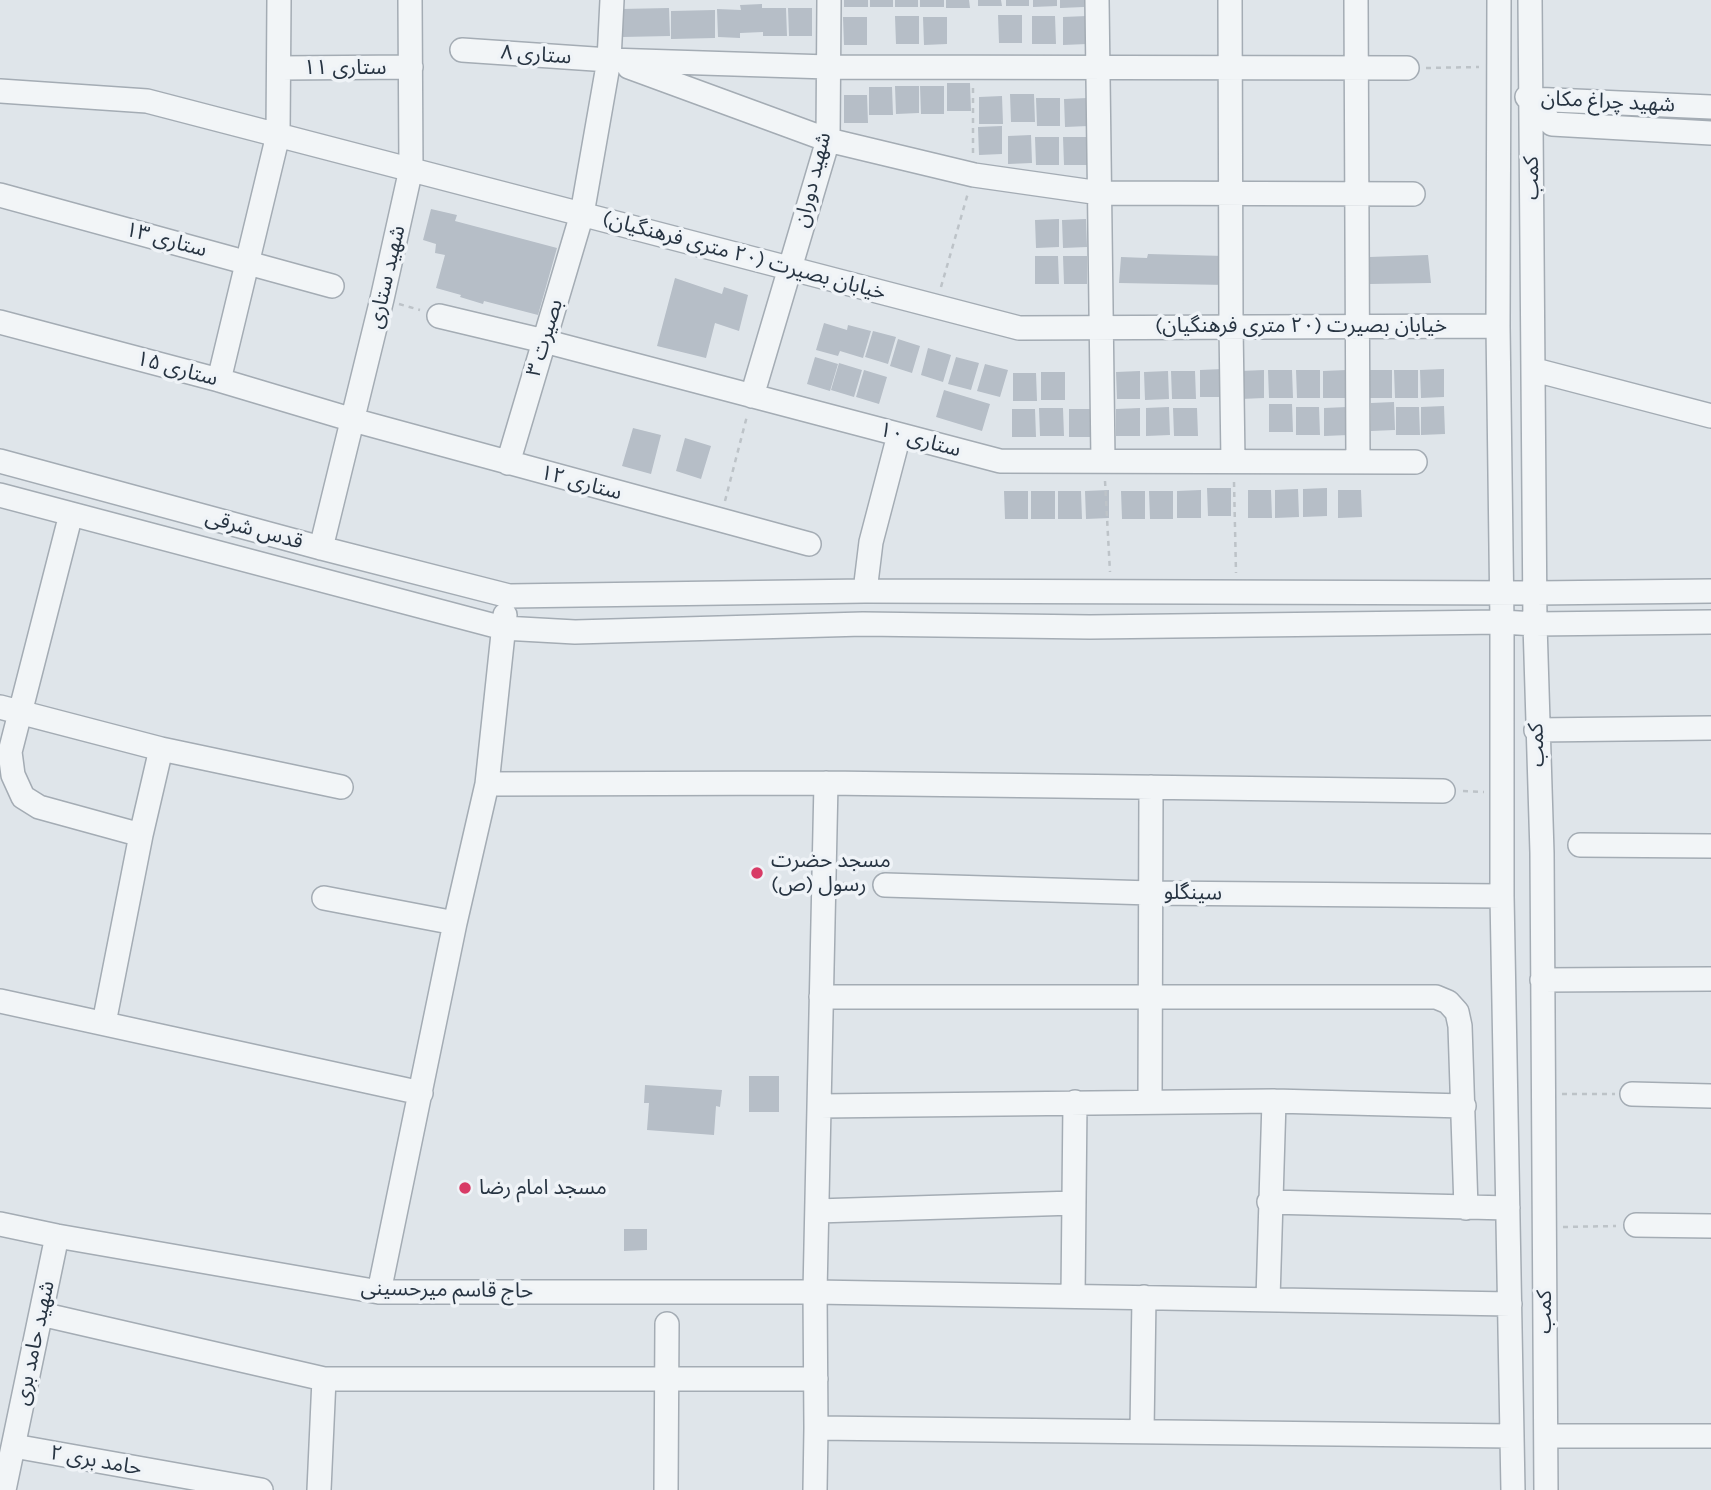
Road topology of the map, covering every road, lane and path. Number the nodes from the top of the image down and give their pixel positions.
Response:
1 (279, 0) edge
2 (410, 0) edge
3 (612, 0) edge
4 (829, 0) edge
5 (1097, 0) edge
6 (1230, 0) edge
7 (1356, 0) edge
8 (1499, 0) edge
9 (1530, 0) edge
10 (462, 50) dead end
11 (609, 60) junction
12 (828, 67) junction
13 (280, 68) junction
14 (411, 68) junction
15 (973, 68) junction
16 (1098, 68) junction
17 (1407, 68) joint
18 (1230, 69) junction
19 (1356, 69) junction
20 (1499, 72) junction
21 (0, 91) edge
22 (1530, 99) junction
23 (1677, 105) junction
24 (1711, 107) edge
25 (1675, 130) junction
26 (1711, 133) edge
27 (278, 135) junction
28 (828, 140) junction
29 (411, 169) junction
30 (974, 175) junction
31 (1100, 193) junction
32 (1230, 193) junction
33 (1357, 193) junction
34 (1413, 194) dead end
35 (0, 195) edge
36 (582, 214) junction
37 (247, 262) junction
38 (789, 268) junction
39 (332, 286) dead end
40 (936, 306) junction
41 (439, 316) dead end
42 (0, 322) edge
43 (1357, 325) junction
44 (1231, 326) junction
45 (1498, 326) junction
46 (1102, 327) junction
47 (544, 341) junction
48 (1535, 370) junction
49 (219, 380) junction
50 (752, 396) junction
51 (1711, 416) edge
52 (353, 420) junction
53 (899, 435) junction
54 (1103, 460) junction
55 (0, 461) edge
56 (1233, 461) junction
57 (1358, 462) junction
58 (1415, 462) dead end
59 (508, 463) junction
60 (0, 495) edge
61 (71, 514) junction
62 (720, 521) junction
63 (245, 527) junction
64 (809, 544) dead end
65 (321, 548) junction
66 (234, 557) junction
67 (1711, 591) edge
68 (865, 592) junction
69 (1112, 592) junction
70 (1236, 592) junction
71 (1536, 593) junction
72 (509, 596) junction
73 (1502, 622) junction
74 (1711, 622) edge
75 (1535, 624) junction
76 (503, 628) junction
77 (10, 710) edge
78 (1711, 728) edge
79 (1536, 730) junction
80 (161, 749) junction
81 (826, 783) junction
82 (487, 784) junction
83 (341, 787) dead end
84 (1151, 787) junction
85 (1443, 791) joint
86 (1501, 793) junction
87 (141, 835) junction
88 (1580, 845) dead end
89 (1711, 846) edge
90 (824, 882) junction
91 (885, 885) joint
92 (1151, 893) junction
93 (1502, 897) junction
94 (324, 898) dead end
95 (455, 923) junction
96 (1711, 979) edge
97 (1542, 980) junction
98 (1149, 996) junction
99 (821, 997) junction
100 (0, 1000) edge
101 (104, 1023) junction
102 (421, 1093) junction
103 (1507, 1093) junction
104 (1543, 1094) junction
105 (1632, 1094) joint
106 (1711, 1096) edge
107 (1150, 1101) junction
108 (1274, 1101) junction
109 (1076, 1102) junction
110 (820, 1106) junction
111 (1464, 1106) junction
112 (1269, 1202) junction
113 (1074, 1203) junction
114 (1508, 1208) junction
115 (1466, 1209) junction
116 (817, 1211) junction
117 (0, 1224) edge
118 (1636, 1225) joint
119 (1711, 1226) edge
120 (1545, 1227) junction
121 (57, 1236) junction
122 (379, 1292) junction
123 (815, 1292) junction
124 (1073, 1296) junction
125 (1143, 1297) junction
126 (1268, 1299) junction
127 (1510, 1304) junction
128 (41, 1314) junction
129 (667, 1324) dead end
130 (324, 1379) junction
131 (816, 1379) junction
132 (667, 1380) junction
133 (816, 1427) junction
134 (1142, 1432) junction
135 (1512, 1436) junction
136 (1546, 1436) junction
137 (1711, 1436) edge
138 (14, 1446) junction
139 (4, 1490) edge
140 (261, 1490) edge
141 (319, 1490) edge
142 (666, 1490) edge
143 (815, 1490) edge
144 (1513, 1490) edge
145 (1546, 1490) edge

1 - 13 street
2 - 14 street, شهید ستاری
3 - 11 street, بصیرت ۳
4 - 12 street, شهید دوران
5 - 16 street
6 - 18 street
7 - 19 street
8 - 20 street, کمب
9 - 22 street, کمب
10 - 11 street, ستاری ۸
11 - 12 street
11 - 28 street
11 - 36 street, بصیرت ۳
12 - 15 street
12 - 28 street, شهید دوران
13 - 14 street, ستاری ۱۱
13 - 27 street
14 - 29 street, شهید ستاری
15 - 16 street
15 - 30 path
16 - 18 street
16 - 31 street
17 - 19 street
17 - 20 path
18 - 19 street
18 - 32 street
19 - 33 street
20 - 22 street
20 - 45 street, کمب
21 - 27 street, خیابان بصیرت (۲۰ متری فرهنگیان)
22 - 23 street, شهید چراغ مکان
22 - 25 street, شهید چراغ مکان
22 - 48 street, کمب
23 - 24 street, شهید چراغ مکان
23 - 25 street
25 - 26 street, شهید چراغ مکان
27 - 29 street, خیابان بصیرت (۲۰ متری فرهنگیان)
27 - 37 street
28 - 30 street
28 - 38 street, شهید دوران
29 - 36 street, خیابان بصیرت (۲۰ متری فرهنگیان)
29 - 52 street, شهید ستاری
30 - 31 street
30 - 40 path
31 - 32 street
31 - 46 street
32 - 33 street
32 - 44 street
33 - 34 street
33 - 43 street
35 - 37 street, ستاری ۱۳
36 - 38 street, خیابان بصیرت (۲۰ متری فرهنگیان)
36 - 47 street, بصیرت ۳
37 - 39 street, ستاری ۱۳
37 - 49 street
38 - 40 street, خیابان بصیرت (۲۰ متری فرهنگیان)
38 - 50 street, شهید دوران
40 - 46 street, خیابان بصیرت (۲۰ متری فرهنگیان)
41 - 47 street, ستاری ۱۰
42 - 49 street, ستاری ۱۵
43 - 44 street, خیابان بصیرت (۲۰ متری فرهنگیان)
43 - 45 street, خیابان بصیرت (۲۰ متری فرهنگیان)
43 - 57 street
44 - 46 street, خیابان بصیرت (۲۰ متری فرهنگیان)
44 - 56 street
45 - 73 street, کمب
46 - 54 street
47 - 50 street, ستاری ۱۰
47 - 59 street, بصیرت ۳
48 - 51 street
48 - 71 street, کمب
49 - 52 street, ستاری ۱۵
50 - 53 street, ستاری ۱۰
50 - 62 path
52 - 59 street, ستاری ۱۲
52 - 65 street, شهید ستاری
53 - 54 street, ستاری ۱۰
53 - 68 street
54 - 56 street, ستاری ۱۰
54 - 69 path
55 - 63 street, قدس شرقی
56 - 57 street, ستاری ۱۰
56 - 70 path
57 - 58 street, ستاری ۱۰
59 - 62 street, ستاری ۱۲
60 - 61 street
61 - 66 street
61 - 77 street
62 - 64 street, ستاری ۱۲
63 - 65 street, قدس شرقی
63 - 66 street
65 - 72 street, قدس شرقی
66 - 76 street
67 - 71 street, قدس شرقی
68 - 69 street, قدس شرقی
68 - 72 street, قدس شرقی
69 - 70 street, قدس شرقی
70 - 71 street, قدس شرقی
71 - 75 street, کمب
72 - 76 street
73 - 75 street
73 - 76 street
73 - 86 street, کمب
74 - 75 street
75 - 79 street, کمب
76 - 82 street
77 - 80 street
77 - 87 street
78 - 79 street
79 - 97 street, کمب
80 - 83 street
80 - 87 street
81 - 82 street
81 - 84 street
81 - 90 street
82 - 95 street
84 - 85 street
84 - 92 street
85 - 86 path
86 - 93 street, کمب
87 - 101 street
88 - 89 street
90 - 91 path
90 - 99 street
91 - 92 street, سینگلو
92 - 93 street, سینگلو
92 - 98 street
93 - 103 street, کمب
94 - 95 street
95 - 102 street
96 - 97 street
97 - 104 street, کمب
98 - 99 street
98 - 107 street
98 - 111 street
99 - 110 street
100 - 101 street
101 - 102 street
102 - 122 street
103 - 104 street
103 - 114 street, کمب
104 - 105 path
104 - 120 street, کمب
105 - 106 street
107 - 108 street
107 - 109 street
108 - 111 street
108 - 112 street
109 - 110 street
109 - 113 street
110 - 116 street
111 - 115 street
112 - 115 street
112 - 126 street
113 - 116 street
113 - 124 street
114 - 115 street
114 - 127 street, کمب
116 - 123 street
117 - 121 street, حاج قاسم میرحسینی
118 - 119 street
118 - 120 path
120 - 136 street, کمب
121 - 122 street, حاج قاسم میرحسینی
121 - 128 street, شهید حامد بری
122 - 123 street, حاج قاسم میرحسینی
123 - 124 street, حاج قاسم میرحسینی
123 - 131 street
124 - 125 street, حاج قاسم میرحسینی
125 - 126 street, حاج قاسم میرحسینی
125 - 134 street
126 - 127 street, حاج قاسم میرحسینی
127 - 135 street, کمب
128 - 130 street
128 - 138 street, شهید حامد بری
129 - 132 street
130 - 132 street
130 - 141 street
131 - 132 street
131 - 133 street
132 - 142 street
133 - 134 street
133 - 143 street
134 - 135 street
135 - 144 street, کمب
136 - 137 street
136 - 145 street, کمب
138 - 139 street, شهید حامد بری
138 - 140 street, حامد بری ۲

